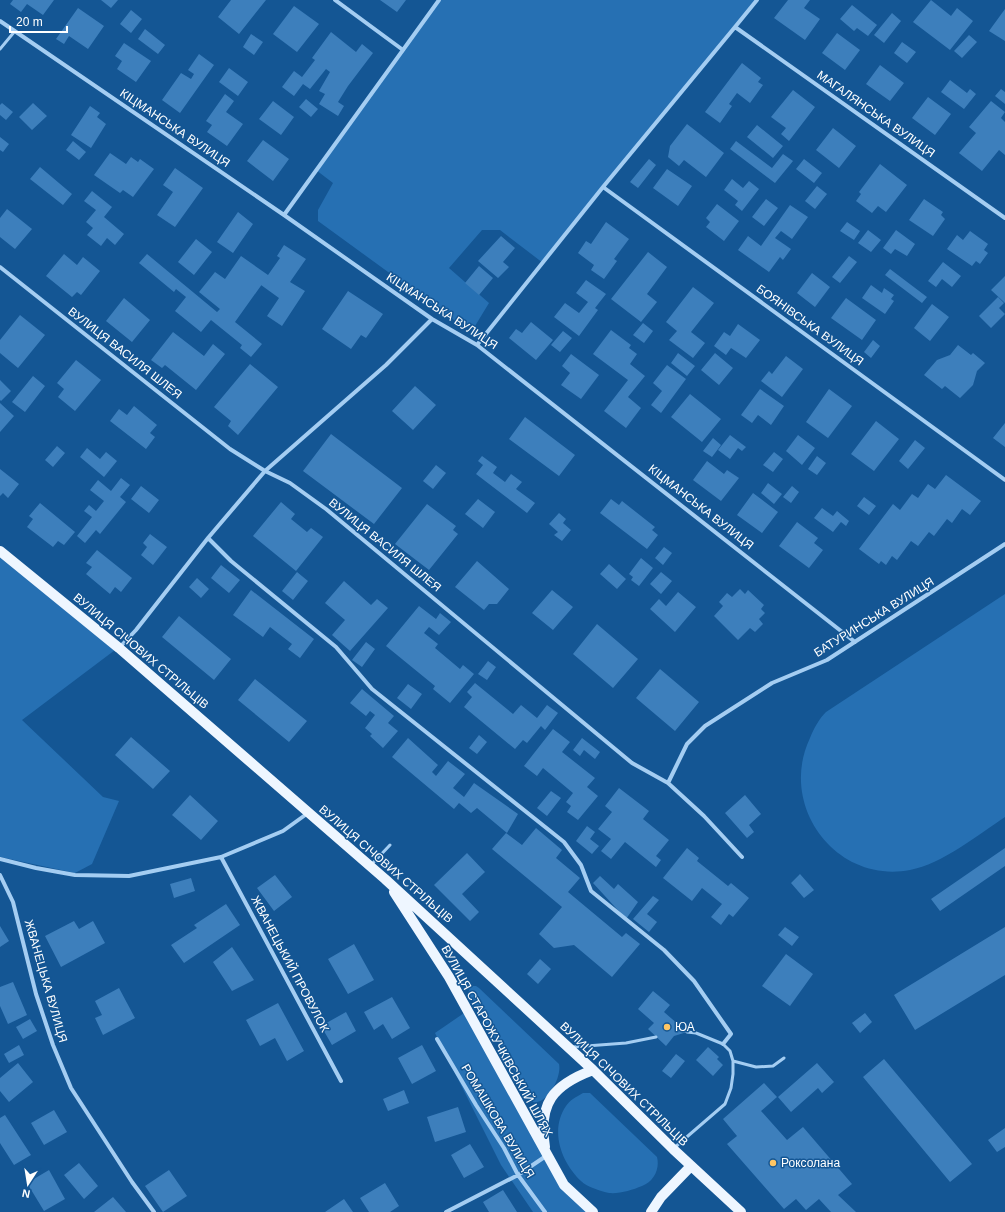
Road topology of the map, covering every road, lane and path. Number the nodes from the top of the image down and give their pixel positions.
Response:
1 (335, 0) edge
2 (439, 0) edge
3 (756, 0) edge
4 (0, 21) edge
5 (736, 28) junction
6 (14, 31) junction
7 (0, 49) edge
8 (403, 50) junction
9 (603, 187) junction
10 (284, 215) junction
11 (1005, 218) edge
12 (0, 267) edge
13 (432, 319) junction
14 (477, 344) junction
15 (265, 471) junction
16 (1005, 480) edge
17 (208, 538) junction
18 (1005, 544) edge
19 (0, 551) edge
20 (855, 642) junction
21 (119, 648) junction
22 (668, 783) junction
23 (308, 813) junction
24 (390, 845) dead end
25 (222, 857) junction
26 (742, 857) dead end
27 (0, 859) edge
28 (370, 866) junction
29 (0, 875) edge
30 (385, 879) junction
31 (687, 1032) dead end
32 (656, 1037) dead end
33 (437, 1039) dead end
34 (723, 1044) junction
35 (569, 1048) junction
36 (784, 1058) dead end
37 (734, 1061) junction
38 (593, 1070) junction
39 (341, 1081) dead end
40 (673, 1149) junction
41 (547, 1155) junction
42 (691, 1166) junction
43 (518, 1175) junction
44 (154, 1212) edge
45 (446, 1212) edge
46 (545, 1212) edge
47 (593, 1212) edge
48 (651, 1212) edge
49 (740, 1212) edge

1 - 8 street
2 - 8 street
3 - 5 street
4 - 6 street, КІЦМАНСЬКА ВУЛИЦЯ
5 - 9 street
5 - 11 street, МАГАЛЯНСЬКА ВУЛИЦЯ
6 - 7 lane
6 - 10 street, КІЦМАНСЬКА ВУЛИЦЯ
8 - 10 street
9 - 14 street
9 - 16 street, БОЯНІВСЬКА ВУЛИЦЯ
10 - 13 street, КІЦМАНСЬКА ВУЛИЦЯ
12 - 15 street, ВУЛИЦЯ ВАСИЛЯ ШЛЕЯ
13 - 14 street, КІЦМАНСЬКА ВУЛИЦЯ
13 - 15 street
14 - 20 street, КІЦМАНСЬКА ВУЛИЦЯ
15 - 17 street
15 - 22 street, ВУЛИЦЯ ВАСИЛЯ ШЛЕЯ
17 - 21 street
17 - 34 street
18 - 20 street, БАТУРИНСЬКА ВУЛИЦЯ
19 - 21 main road, ВУЛИЦЯ СІЧОВИХ СТРІЛЬЦІВ
20 - 22 street, БАТУРИНСЬКА ВУЛИЦЯ
21 - 23 main road, ВУЛИЦЯ СІЧОВИХ СТРІЛЬЦІВ
22 - 26 street, ВУЛИЦЯ ВАСИЛЯ ШЛЕЯ
23 - 25 street
23 - 28 main road, ВУЛИЦЯ СІЧОВИХ СТРІЛЬЦІВ
24 - 28 lane
25 - 27 street
25 - 39 street, ЖВАНЕЦЬКИЙ ПРОВУЛОК
28 - 30 main road, ВУЛИЦЯ СІЧОВИХ СТРІЛЬЦІВ
29 - 44 street, ЖВАНЕЦЬКА ВУЛИЦЯ
30 - 35 main road, ВУЛИЦЯ СІЧОВИХ СТРІЛЬЦІВ
30 - 41 main road, ВУЛИЦЯ СТАРОЖУЧКІВСЬКИЙ ШЛЯХ
31 - 34 lane
32 - 35 lane
33 - 43 street, РОМАШКОВА ВУЛИЦЯ
34 - 37 lane
35 - 38 main road, ВУЛИЦЯ СІЧОВИХ СТРІЛЬЦІВ
36 - 37 lane
37 - 40 lane
38 - 40 main road, ВУЛИЦЯ СІЧОВИХ СТРІЛЬЦІВ
38 - 41 main road, ВУЛИЦЯ СТАРОЖУЧКІВСЬКИЙ ШЛЯХ
40 - 42 main road, ВУЛИЦЯ СІЧОВИХ СТРІЛЬЦІВ
41 - 43 street
41 - 47 main road, ВУЛИЦЯ СТАРОЖУЧКІВСЬКИЙ ШЛЯХ
42 - 48 main road
42 - 49 main road, ВУЛИЦЯ СІЧОВИХ СТРІЛЬЦІВ
43 - 45 street
43 - 46 street, РОМАШКОВА ВУЛИЦЯ

